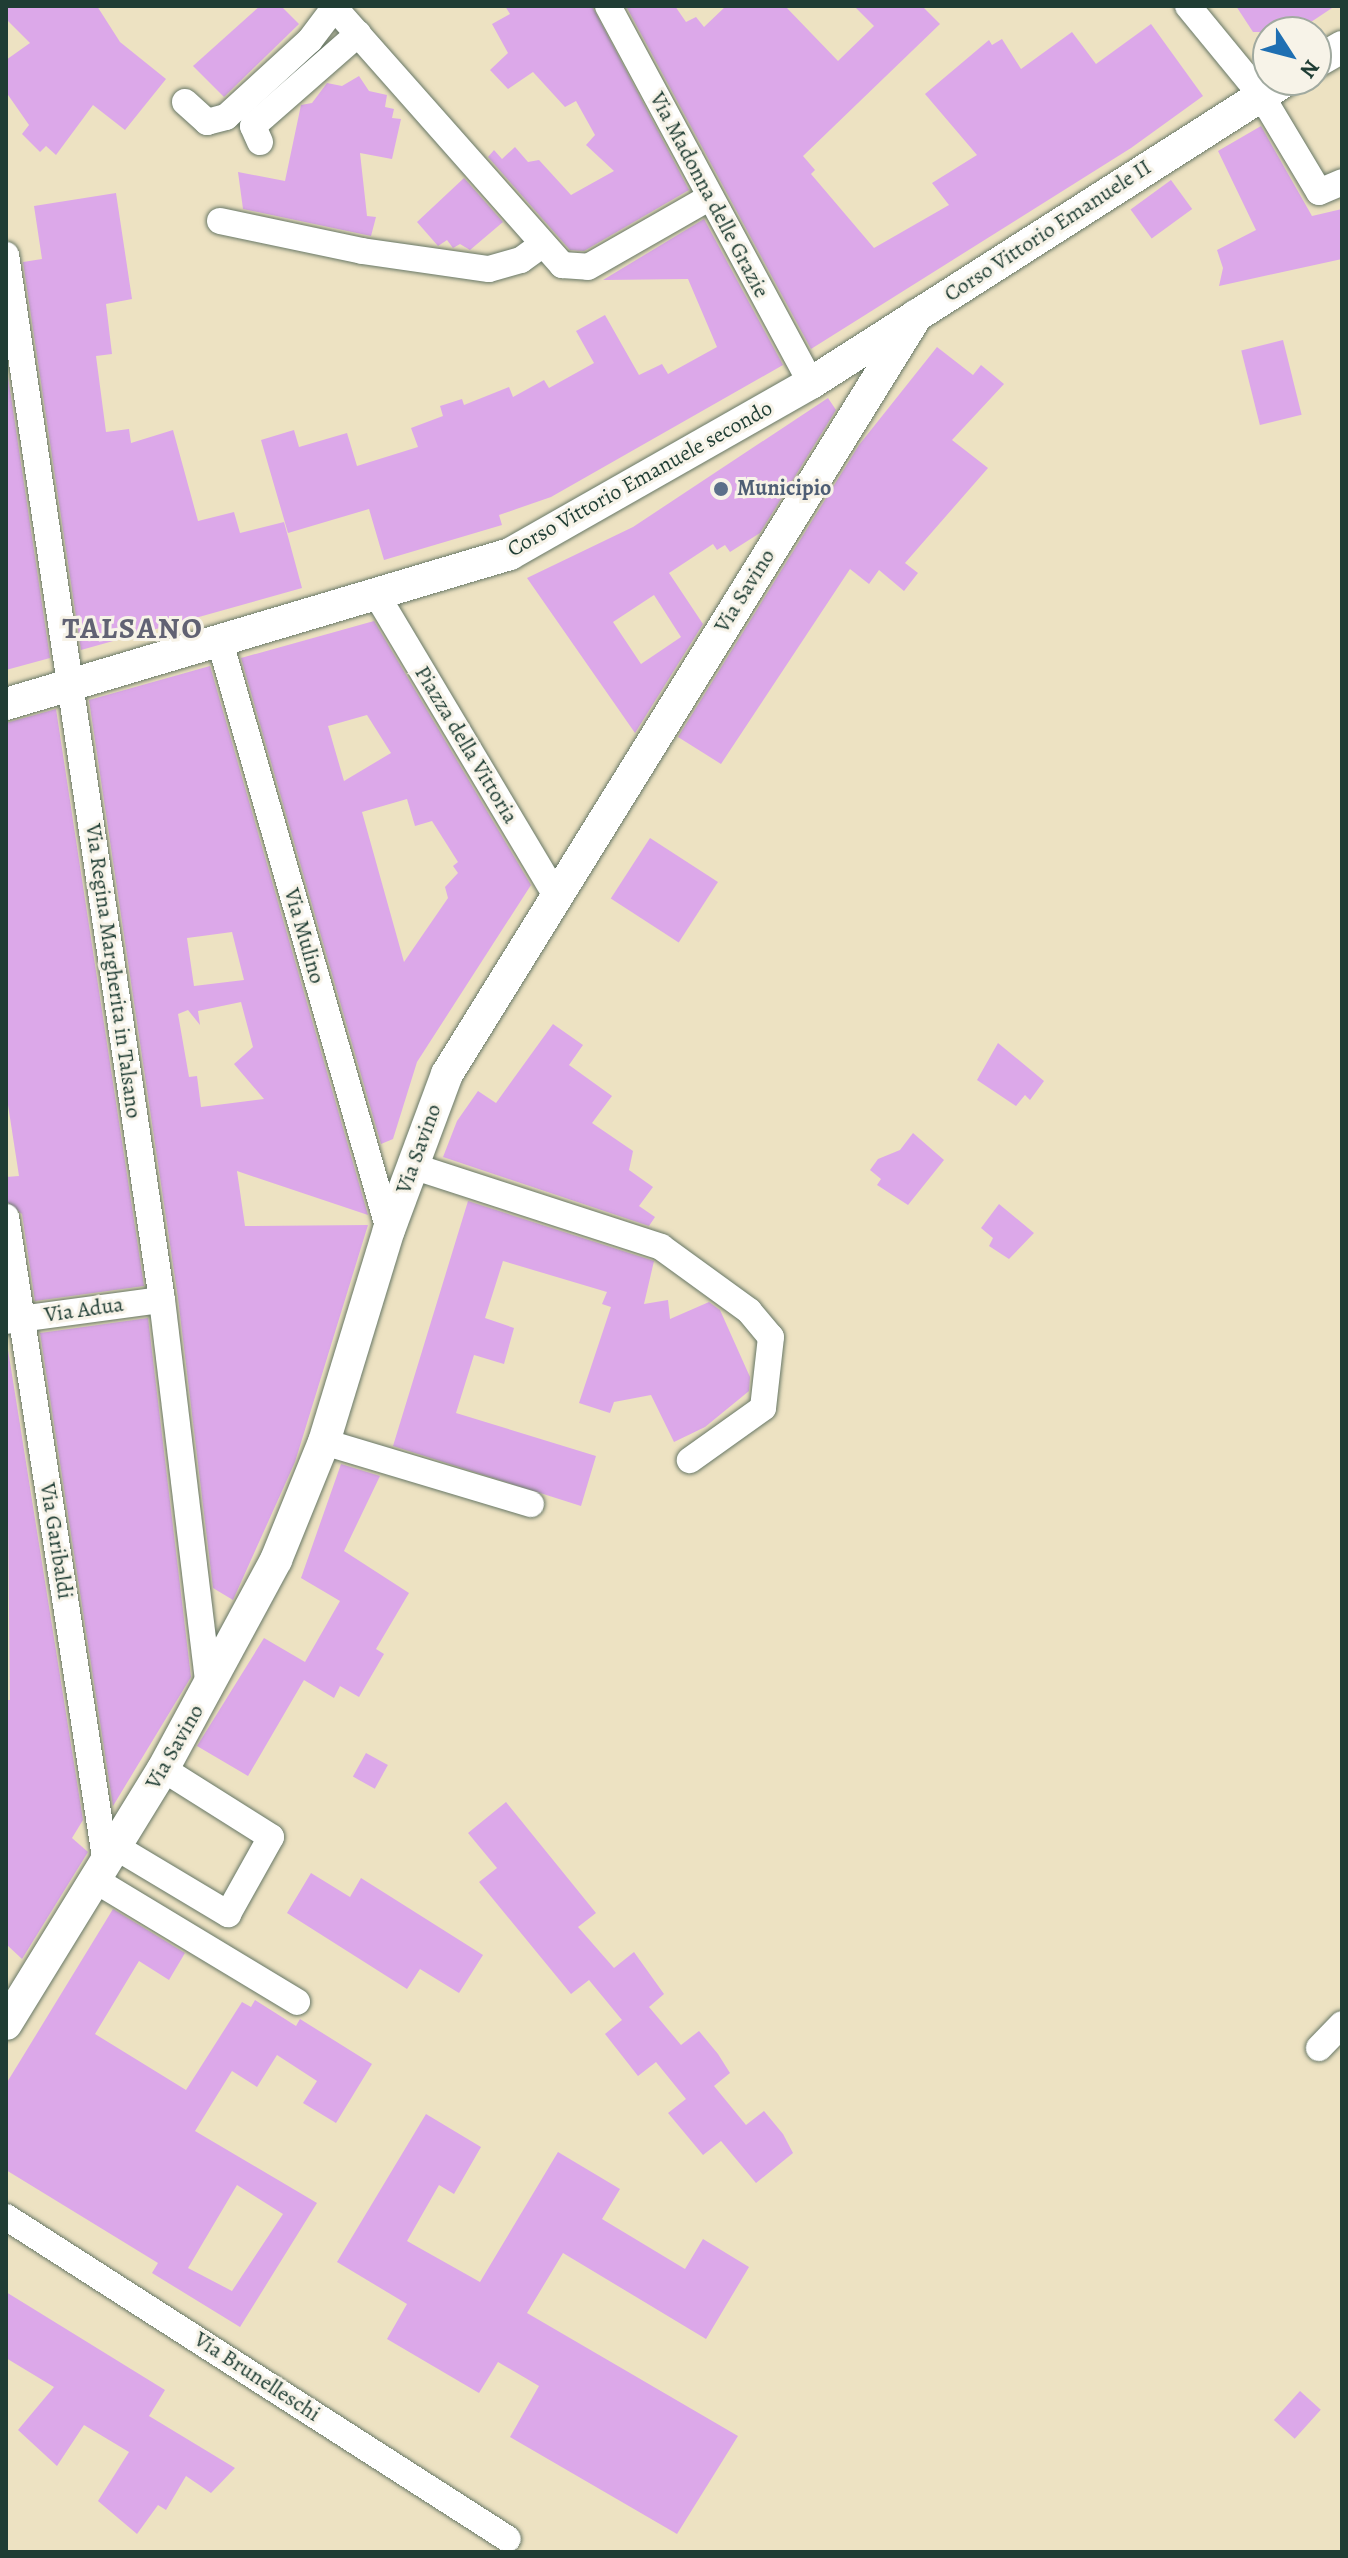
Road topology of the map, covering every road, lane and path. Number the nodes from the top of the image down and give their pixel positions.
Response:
1 (608, 6) edge
2 (1188, 6) edge
3 (333, 7) edge
4 (358, 34) junction
5 (1252, 67) edge
6 (1261, 96) edge
7 (1277, 96) edge
8 (185, 102) dead end
9 (260, 142) dead end
10 (1342, 182) edge
11 (710, 197) junction
12 (220, 221) dead end
13 (543, 244) junction
14 (6, 255) edge
15 (917, 315) junction
16 (811, 383) junction
17 (378, 597) junction
18 (220, 642) junction
19 (71, 685) junction
20 (6, 704) edge
21 (555, 894) junction
22 (412, 1166) junction
23 (6, 1217) edge
24 (389, 1230) junction
25 (162, 1300) junction
26 (14, 1320) edge
27 (324, 1442) junction
28 (690, 1460) dead end
29 (531, 1504) dead end
30 (209, 1689) junction
31 (163, 1769) junction
32 (106, 1864) junction
33 (297, 2002) dead end
34 (6, 2024) edge
35 (1342, 2024) edge
36 (1319, 2048) dead end
37 (6, 2217) edge
38 (508, 2539) dead end

1 - 11 street, Via Madonna delle Grazie
2 - 5 street
3 - 4 street
3 - 8 street
4 - 9 street
4 - 13 street
6 - 15 street, Corso Vittorio Emanuele II
7 - 10 street
11 - 13 street
11 - 16 street, Via Madonna delle Grazie
12 - 13 street
14 - 19 street, Via Regina Margherita in Talsano
15 - 16 street, Corso Vittorio Emanuele II
15 - 21 street, Via Savino
16 - 17 street, Corso Vittorio Emanuele secondo
17 - 18 street, Corso Vittorio Emanuele secondo
17 - 21 street, Piazza della Vittoria
18 - 19 street, Corso Vittorio Emanuele secondo
18 - 24 street, Via Mulino
19 - 20 street, Corso Vittorio Emanuele secondo
19 - 25 street, Via Regina Margherita in Talsano
21 - 22 street, Via Savino
22 - 24 street, Via Savino
22 - 28 street
23 - 26 street, Via Garibaldi
24 - 27 street, Via Savino
25 - 26 street, Via Adua
25 - 30 street, Via Regina Margherita in Talsano
26 - 32 street, Via Garibaldi
27 - 29 street
27 - 30 street, Via Savino
30 - 31 street, Via Savino
31 - 32 street, Via Savino
31 - 32 street
32 - 33 street
32 - 34 street, Via Savino
35 - 36 street
37 - 38 street, Via Brunelleschi

